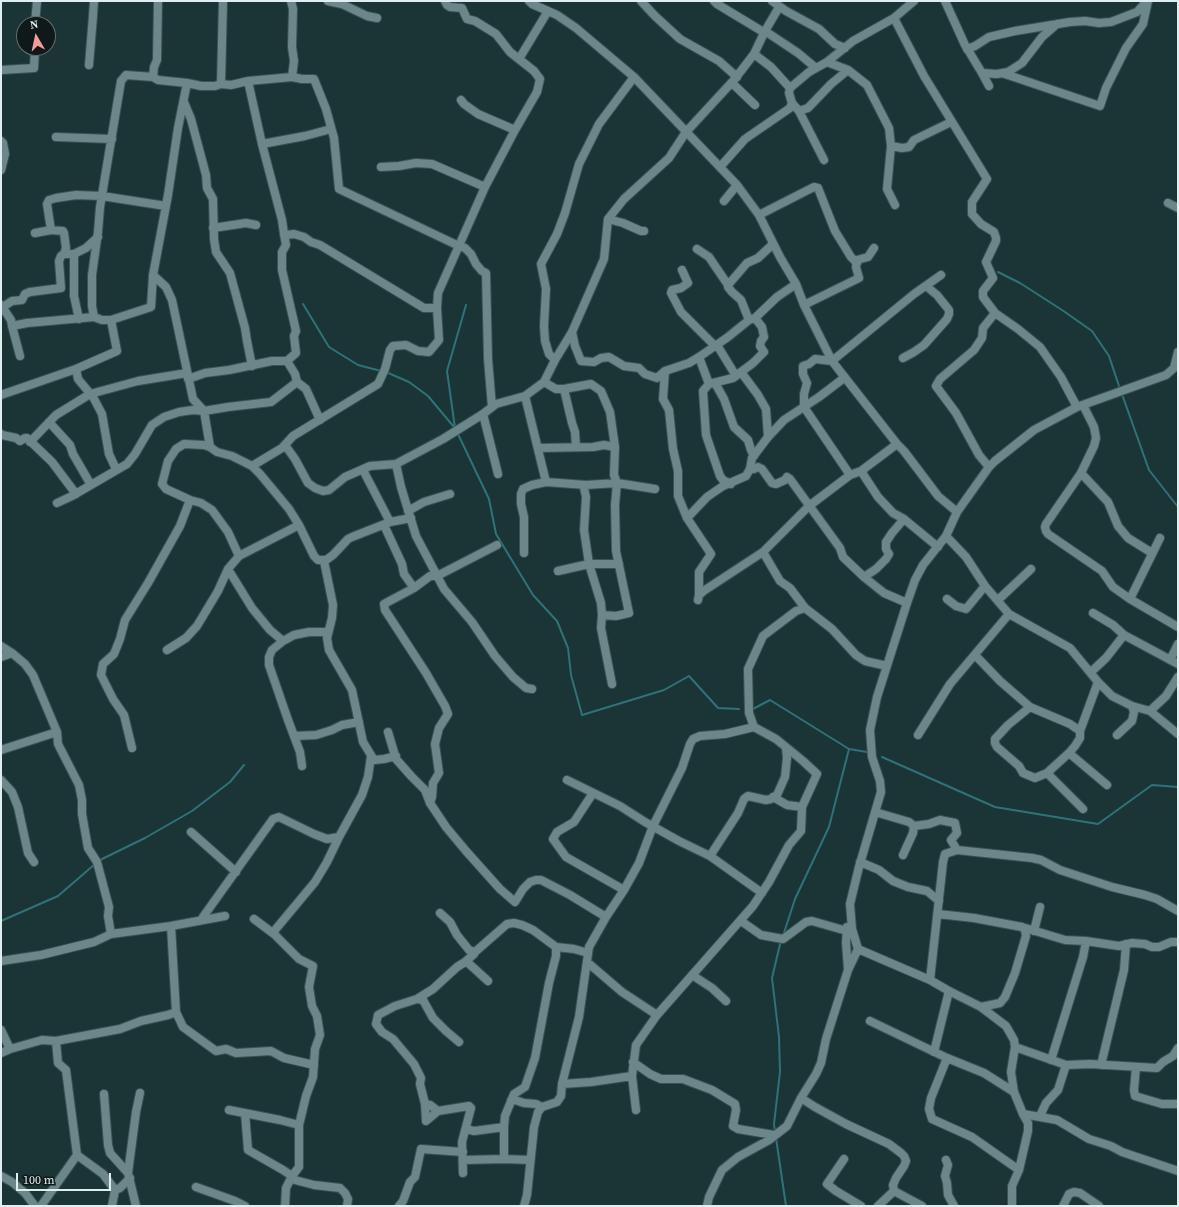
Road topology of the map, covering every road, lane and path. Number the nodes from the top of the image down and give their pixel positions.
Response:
1 (37, 1) edge
2 (94, 1) edge
3 (158, 1) edge
4 (223, 1) edge
5 (292, 1) edge
6 (328, 1) edge
7 (445, 1) edge
8 (529, 1) edge
9 (641, 1) edge
10 (772, 1) edge
11 (914, 1) edge
12 (944, 1) edge
13 (1147, 1) edge
14 (717, 2) edge
15 (780, 8) junction
16 (548, 11) junction
17 (36, 16) edge
18 (376, 18) dead end
19 (894, 18) junction
20 (1057, 24) junction
21 (765, 32) junction
22 (835, 44) junction
23 (845, 48) junction
24 (967, 49) junction
25 (837, 53) junction
26 (754, 54) junction
27 (35, 56) edge
28 (519, 59) junction
29 (827, 62) junction
30 (89, 65) dead end
31 (816, 68) junction
32 (1, 70) edge
33 (848, 70) junction
34 (982, 73) junction
35 (1002, 73) junction
36 (153, 77) junction
37 (292, 77) junction
38 (634, 77) junction
39 (734, 80) junction
40 (248, 81) junction
41 (187, 83) junction
42 (221, 84) junction
43 (989, 86) dead end
44 (790, 88) junction
45 (461, 100) dead end
46 (184, 102) junction
47 (792, 103) junction
48 (755, 105) dead end
49 (799, 111) junction
50 (951, 122) junction
51 (331, 129) junction
52 (515, 130) junction
53 (686, 132) junction
54 (56, 137) dead end
55 (112, 139) junction
56 (1, 141) edge
57 (262, 144) junction
58 (892, 146) junction
59 (824, 160) dead end
60 (381, 166) dead end
61 (720, 167) junction
62 (1, 170) edge
63 (737, 185) junction
64 (485, 187) junction
65 (102, 196) junction
66 (724, 201) dead end
67 (1168, 203) dead end
68 (895, 205) dead end
69 (166, 206) junction
70 (1178, 208) edge
71 (759, 215) junction
72 (608, 219) junction
73 (256, 225) dead end
74 (213, 228) junction
75 (51, 230) junction
76 (644, 231) dead end
77 (35, 233) dead end
78 (284, 234) junction
79 (98, 237) junction
80 (773, 244) junction
81 (459, 246) junction
82 (874, 248) dead end
83 (697, 250) dead end
84 (64, 254) junction
85 (74, 254) junction
86 (857, 263) junction
87 (682, 270) dead end
88 (153, 275) junction
89 (941, 275) dead end
90 (796, 284) junction
91 (728, 285) junction
92 (926, 286) junction
93 (804, 305) junction
94 (2, 306) edge
95 (437, 308) junction
96 (995, 313) junction
97 (94, 317) junction
98 (79, 319) junction
99 (752, 319) junction
100 (111, 320) junction
101 (12, 326) junction
102 (572, 332) junction
103 (716, 346) junction
104 (1178, 352) edge
105 (20, 356) dead end
106 (699, 357) junction
107 (903, 358) dead end
108 (555, 360) junction
109 (287, 361) junction
110 (832, 361) junction
111 (252, 366) junction
112 (76, 369) junction
113 (1175, 370) edge
114 (664, 371) junction
115 (738, 374) junction
116 (188, 376) junction
117 (844, 378) junction
118 (297, 382) junction
119 (544, 382) junction
120 (712, 383) junction
121 (564, 389) junction
122 (90, 394) junction
123 (1, 396) edge
124 (526, 396) junction
125 (1080, 406) junction
126 (492, 407) junction
127 (804, 407) junction
128 (204, 411) junction
129 (483, 414) junction
130 (320, 420) junction
131 (49, 422) junction
132 (1, 434) edge
133 (768, 436) junction
134 (30, 442) junction
135 (897, 444) junction
136 (285, 445) junction
137 (210, 447) junction
138 (576, 447) junction
139 (615, 447) junction
140 (538, 448) junction
141 (754, 456) junction
142 (396, 464) junction
143 (252, 466) junction
144 (989, 467) junction
145 (116, 469) junction
146 (750, 469) junction
147 (363, 470) junction
148 (861, 471) junction
149 (1080, 473) junction
150 (498, 474) dead end
151 (850, 475) junction
152 (546, 482) junction
153 (617, 483) junction
154 (731, 484) junction
155 (91, 485) junction
156 (586, 485) junction
157 (655, 488) dead end
158 (76, 494) junction
159 (450, 494) dead end
160 (190, 500) junction
161 (57, 503) dead end
162 (809, 506) junction
163 (957, 512) junction
164 (409, 514) junction
165 (687, 518) junction
166 (904, 519) junction
167 (387, 523) junction
168 (299, 526) junction
169 (946, 536) junction
170 (1160, 538) dead end
171 (497, 545) dead end
172 (938, 547) junction
173 (763, 552) junction
174 (524, 553) dead end
175 (1152, 553) junction
176 (239, 556) junction
177 (324, 561) junction
178 (589, 564) junction
179 (619, 564) junction
180 (228, 569) junction
181 (1031, 569) dead end
182 (558, 571) dead end
183 (437, 576) junction
184 (864, 578) junction
185 (985, 586) junction
186 (414, 588) junction
187 (1130, 598) junction
188 (947, 599) dead end
189 (998, 600) junction
190 (907, 603) junction
191 (805, 608) junction
192 (1093, 613) dead end
193 (1009, 614) junction
194 (602, 616) junction
195 (1178, 627) edge
196 (328, 632) junction
197 (1124, 635) junction
198 (283, 641) junction
199 (1178, 644) edge
200 (1, 646) edge
201 (167, 650) dead end
202 (12, 653) junction
203 (975, 655) junction
204 (1, 658) edge
205 (1174, 662) edge
206 (887, 666) junction
207 (1091, 672) junction
208 (1178, 677) edge
209 (1098, 682) junction
210 (612, 684) dead end
211 (532, 689) dead end
212 (1132, 706) junction
213 (1030, 707) junction
214 (1150, 711) junction
215 (358, 722) junction
216 (754, 727) junction
217 (1080, 731) junction
218 (57, 732) junction
219 (388, 732) dead end
220 (1178, 734) edge
221 (918, 735) dead end
222 (1117, 735) dead end
223 (294, 736) junction
224 (132, 748) dead end
225 (786, 748) junction
226 (1, 750) edge
227 (1069, 753) junction
228 (371, 756) junction
229 (396, 756) junction
230 (302, 766) dead end
231 (1047, 774) junction
232 (1, 780) edge
233 (567, 780) dead end
234 (1107, 785) dead end
235 (594, 793) junction
236 (773, 797) junction
237 (430, 803) junction
238 (802, 807) junction
239 (1083, 810) dead end
240 (874, 812) junction
241 (653, 826) junction
242 (914, 826) junction
243 (191, 832) dead end
244 (339, 837) junction
245 (957, 850) junction
246 (903, 855) dead end
247 (710, 856) junction
248 (34, 862) dead end
249 (860, 862) junction
250 (236, 872) junction
251 (624, 890) junction
252 (762, 893) junction
253 (939, 901) junction
254 (1040, 907) dead end
255 (1178, 911) edge
256 (440, 913) dead end
257 (938, 914) junction
258 (225, 916) dead end
259 (850, 916) junction
260 (203, 917) dead end
261 (606, 917) junction
262 (254, 919) dead end
263 (742, 920) junction
264 (171, 926) junction
265 (1022, 928) junction
266 (847, 931) junction
267 (1034, 931) junction
268 (111, 934) junction
269 (274, 934) junction
270 (1086, 941) junction
271 (1178, 942) edge
272 (1126, 944) junction
273 (556, 947) junction
274 (858, 949) junction
275 (475, 952) junction
276 (588, 953) junction
277 (1, 961) edge
278 (466, 961) junction
279 (586, 962) junction
280 (848, 970) junction
281 (692, 974) junction
282 (930, 980) junction
283 (488, 981) dead end
284 (949, 991) junction
285 (417, 998) junction
286 (726, 1001) dead end
287 (981, 1007) junction
288 (176, 1012) junction
289 (657, 1015) junction
290 (870, 1021) dead end
291 (1, 1030) edge
292 (56, 1041) junction
293 (459, 1042) dead end
294 (1015, 1047) junction
295 (1178, 1048) edge
296 (10, 1049) junction
297 (934, 1052) junction
298 (1, 1053) edge
299 (947, 1058) junction
300 (1051, 1060) junction
301 (633, 1062) junction
302 (314, 1065) junction
303 (1066, 1065) junction
304 (1101, 1065) junction
305 (1136, 1067) junction
306 (632, 1076) junction
307 (562, 1084) junction
308 (1014, 1092) junction
309 (140, 1093) dead end
310 (104, 1094) dead end
311 (801, 1098) junction
312 (511, 1101) junction
313 (424, 1104) junction
314 (1178, 1104) edge
315 (542, 1107) junction
316 (229, 1110) dead end
317 (636, 1110) dead end
318 (438, 1111) junction
319 (244, 1113) junction
320 (1023, 1114) junction
321 (1040, 1116) junction
322 (299, 1125) junction
323 (504, 1127) junction
324 (466, 1129) junction
325 (774, 1135) junction
326 (77, 1155) junction
327 (463, 1156) junction
328 (504, 1159) junction
329 (844, 1159) dead end
330 (530, 1160) junction
331 (946, 1160) dead end
332 (1019, 1170) junction
333 (1178, 1171) edge
334 (463, 1173) dead end
335 (1, 1176) edge
336 (129, 1176) junction
337 (292, 1176) junction
338 (196, 1187) dead end
339 (115, 1190) junction
340 (894, 1191) junction
341 (918, 1205) edge
342 (35, 1206) edge
343 (41, 1206) edge
344 (112, 1206) edge
345 (136, 1206) edge
346 (246, 1206) edge
347 (285, 1206) edge
348 (347, 1206) edge
349 (399, 1206) edge
350 (524, 1206) edge
351 (707, 1206) edge
352 (860, 1206) edge
353 (878, 1206) edge
354 (954, 1206) edge
355 (1012, 1206) edge
356 (1063, 1206) edge
357 (1100, 1206) edge

1 - 17 street
2 - 30 street
3 - 36 street
4 - 42 street
5 - 37 street
6 - 18 street
7 - 28 street
8 - 16 street
9 - 39 street
10 - 15 street
11 - 19 street
12 - 24 street
13 - 20 street
13 - 35 street
14 - 21 street
15 - 21 street
15 - 22 street
16 - 28 street
16 - 38 street
19 - 23 street
19 - 50 street
20 - 24 street
20 - 35 street
21 - 26 street
21 - 31 street
22 - 23 street
22 - 25 street
23 - 25 street
24 - 34 street
25 - 29 street
26 - 39 street
26 - 44 street
27 - 32 street
28 - 52 street
29 - 31 street
29 - 33 street
31 - 44 street
33 - 49 street
33 - 58 street
34 - 35 street
34 - 43 street
36 - 41 street
36 - 55 street
37 - 40 street
37 - 51 street
38 - 53 street
38 - 108 street
39 - 48 street
39 - 53 street
40 - 42 street
40 - 57 street
41 - 42 street
41 - 46 street
44 - 47 street
45 - 52 street
46 - 69 street
46 - 74 street
47 - 49 street
47 - 61 street
49 - 59 street
50 - 58 street
50 - 96 street
51 - 57 street
51 - 81 street
52 - 64 street
53 - 61 street
53 - 72 street
54 - 55 street
55 - 65 street
56 - 62 street
57 - 78 street
58 - 68 street
60 - 64 street
61 - 63 street
63 - 66 street
63 - 71 street
64 - 81 street
65 - 69 street
65 - 75 street
65 - 79 street
67 - 70 street
69 - 88 street
71 - 80 street
71 - 86 street
72 - 76 street
72 - 102 street
73 - 74 street
74 - 111 street
75 - 77 street
75 - 84 street
78 - 95 street
78 - 109 street
79 - 85 street
79 - 97 street
80 - 90 street
80 - 91 street
81 - 95 street
81 - 126 street
82 - 86 street
83 - 91 street
84 - 85 street
84 - 94 street
85 - 98 street
86 - 93 street
87 - 103 street
88 - 100 street
88 - 116 street
89 - 92 street
90 - 93 street
90 - 99 street
91 - 99 street
92 - 107 street
92 - 110 street
93 - 110 street
94 - 101 street
95 - 130 street
96 - 125 street
96 - 144 street
97 - 98 street
97 - 100 street
98 - 101 street
99 - 103 street
99 - 115 street
100 - 112 street
101 - 105 street
102 - 108 street
102 - 114 street
103 - 106 street
103 - 115 street
104 - 113 street
106 - 114 street
106 - 120 street
108 - 119 street
109 - 111 street
109 - 118 street
110 - 117 street
110 - 127 street
111 - 116 street
112 - 122 street
112 - 123 street
113 - 125 street
114 - 165 street
115 - 120 street
115 - 133 street
116 - 122 street
116 - 128 street
117 - 127 street
117 - 135 street
118 - 128 street
118 - 130 street
119 - 121 street
119 - 124 street
120 - 141 street
120 - 154 street
121 - 138 street
121 - 139 street
122 - 131 street
122 - 145 street
124 - 126 street
124 - 140 street
125 - 144 street
125 - 149 street
126 - 129 street
127 - 133 street
127 - 151 street
128 - 137 street
128 - 145 street
129 - 142 street
129 - 150 street
130 - 136 street
131 - 134 street
131 - 155 street
132 - 134 street
133 - 141 street
134 - 158 street
135 - 148 street
135 - 163 street
136 - 143 street
136 - 147 street
137 - 143 street
137 - 160 street
138 - 139 street
138 - 140 street
139 - 153 street
140 - 152 street
141 - 146 street
142 - 147 street
142 - 164 street
143 - 168 street
144 - 163 street
145 - 155 street
146 - 154 street
146 - 162 street
147 - 167 street
148 - 151 street
148 - 166 street
149 - 175 street
149 - 187 street
151 - 162 street
152 - 156 street
152 - 174 street
153 - 156 street
153 - 157 street
153 - 179 street
154 - 165 street
155 - 158 street
156 - 178 street
158 - 161 street
159 - 164 street
160 - 176 street
160 - 224 street
162 - 173 street
162 - 184 street
163 - 169 street
164 - 167 street
164 - 183 street
165 - 173 street
166 - 172 street
166 - 184 street
167 - 177 street
167 - 186 street
168 - 176 street
168 - 177 street
169 - 172 street
169 - 185 street
170 - 175 street
171 - 183 street
172 - 190 street
173 - 191 street
175 - 187 street
176 - 180 street
177 - 196 street
178 - 179 street
178 - 182 street
178 - 194 street
179 - 194 street
180 - 198 street
180 - 201 street
181 - 189 street
183 - 186 street
183 - 211 street
184 - 190 street
185 - 188 street
185 - 189 street
186 - 237 street
187 - 195 street
189 - 193 street
190 - 206 street
191 - 206 street
191 - 216 street
192 - 197 street
193 - 203 street
193 - 207 street
194 - 210 street
196 - 198 street
196 - 215 street
197 - 205 street
197 - 207 street
198 - 223 street
199 - 205 street
200 - 202 street
202 - 204 street
202 - 218 street
203 - 213 street
203 - 221 street
206 - 240 street
207 - 209 street
208 - 214 street
209 - 212 street
209 - 217 street
212 - 214 street
212 - 222 street
213 - 217 street
213 - 231 street
214 - 220 street
215 - 223 street
215 - 228 street
216 - 225 street
216 - 241 street
217 - 227 street
218 - 226 street
218 - 268 street
219 - 229 street
223 - 230 street
225 - 236 street
225 - 238 street
227 - 231 street
227 - 234 street
228 - 229 street
228 - 244 street
229 - 237 street
231 - 239 street
232 - 248 street
233 - 235 street
235 - 241 street
235 - 251 street
236 - 238 street
236 - 247 street
237 - 261 street
238 - 252 street
240 - 242 street
240 - 249 street
241 - 247 street
241 - 251 street
242 - 245 street
242 - 246 street
243 - 250 street
244 - 250 street
244 - 269 street
245 - 253 street
245 - 255 street
247 - 252 street
249 - 253 street
249 - 259 street
250 - 260 street
251 - 261 street
252 - 263 street
253 - 257 street
254 - 267 street
256 - 275 street
257 - 265 street
257 - 282 street
258 - 264 street
259 - 266 street
259 - 274 street
261 - 276 street
262 - 269 street
263 - 266 street
263 - 281 street
264 - 268 street
264 - 288 street
265 - 267 street
265 - 287 street
266 - 280 street
267 - 270 street
268 - 277 street
269 - 302 street
270 - 272 street
270 - 300 street
271 - 272 street
272 - 304 street
273 - 275 street
273 - 276 street
273 - 312 street
274 - 280 street
274 - 282 street
275 - 278 street
276 - 279 street
278 - 283 street
278 - 285 street
279 - 289 street
279 - 307 street
280 - 311 street
281 - 286 street
281 - 289 street
282 - 284 street
284 - 287 street
284 - 297 street
285 - 293 street
285 - 313 street
287 - 294 street
288 - 292 street
288 - 302 street
289 - 301 street
290 - 297 street
291 - 296 street
292 - 296 street
292 - 326 street
294 - 300 street
294 - 308 street
295 - 305 street
296 - 298 street
297 - 299 street
299 - 308 street
299 - 332 street
300 - 303 street
301 - 306 street
301 - 325 street
302 - 322 street
303 - 304 street
303 - 321 street
304 - 305 street
305 - 314 street
306 - 307 street
306 - 317 street
307 - 315 street
308 - 320 street
309 - 336 street
310 - 336 street
311 - 325 street
311 - 340 street
312 - 315 street
312 - 323 street
313 - 318 street
313 - 318 street
315 - 330 street
316 - 319 street
318 - 324 street
319 - 322 street
319 - 337 street
320 - 321 street
320 - 332 street
321 - 333 street
322 - 337 street
323 - 324 street
323 - 328 street
324 - 327 street
325 - 351 street
326 - 339 street
326 - 343 street
327 - 328 street
327 - 334 street
327 - 349 street
328 - 330 street
329 - 352 street
330 - 350 street
331 - 354 street
332 - 355 street
335 - 342 street
336 - 339 street
336 - 345 street
337 - 347 street
337 - 348 street
338 - 346 street
339 - 344 street
340 - 341 street
340 - 353 street
356 - 357 street

